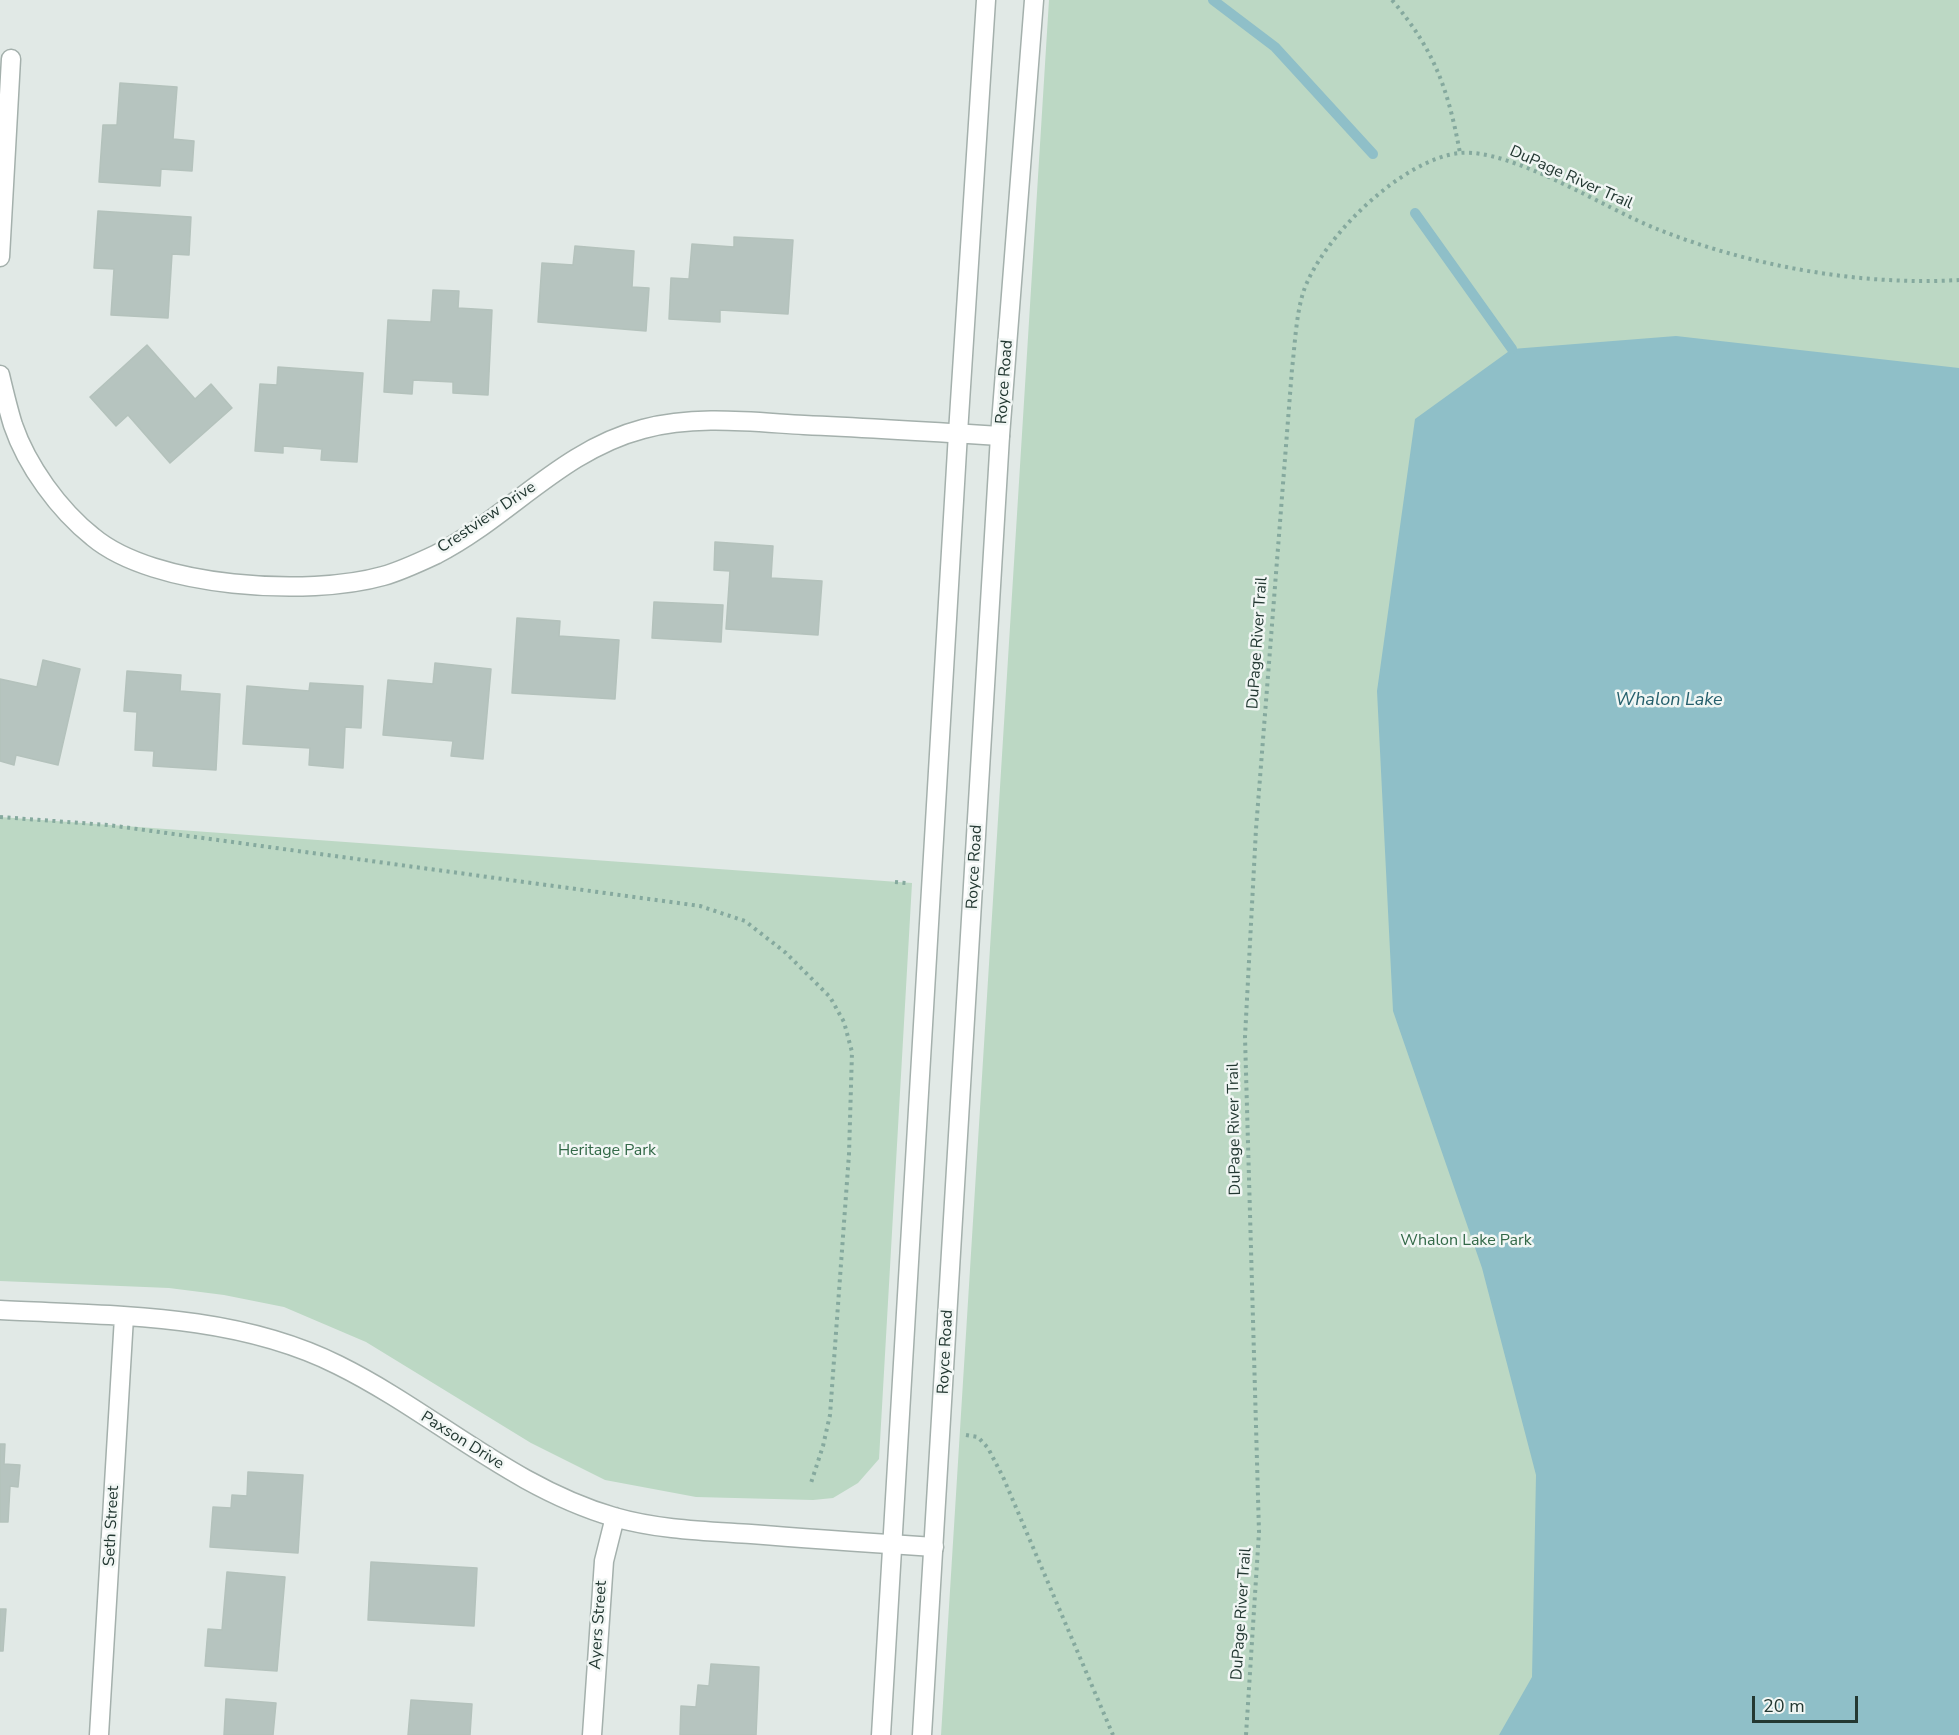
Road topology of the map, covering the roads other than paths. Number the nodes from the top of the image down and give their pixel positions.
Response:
1 (986, 0) edge
2 (1034, 0) edge
3 (11, 59) dead end
4 (0, 257) edge
5 (0, 375) edge
6 (958, 433) junction
7 (1000, 436) junction
8 (0, 1310) edge
9 (124, 1317) junction
10 (615, 1517) junction
11 (893, 1545) junction
12 (934, 1547) junction
13 (99, 1735) edge
14 (592, 1735) edge
15 (881, 1735) edge
16 (921, 1735) edge

1 - 6 street
2 - 7 street, Royce Road
3 - 4 street
5 - 6 street, Crestview Drive
6 - 7 street, Crestview Drive
6 - 11 street
7 - 12 street, Royce Road
8 - 9 street, Paxson Drive
9 - 10 street, Paxson Drive
9 - 13 street, Seth Street
10 - 11 street, Paxson Drive
10 - 14 street, Ayers Street
11 - 12 street, Paxson Drive
11 - 15 street
12 - 16 street, Royce Road

